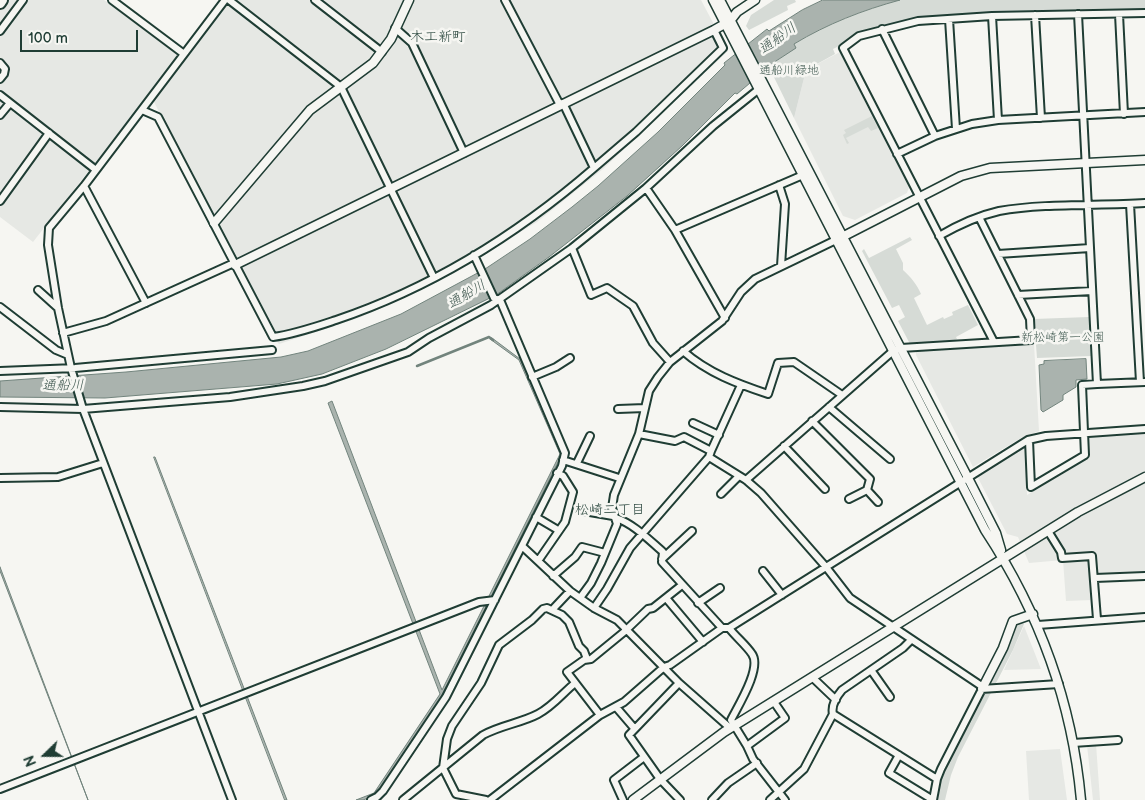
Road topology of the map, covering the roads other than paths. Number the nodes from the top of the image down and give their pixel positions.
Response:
1 (2, 0) edge
2 (23, 0) edge
3 (112, 0) edge
4 (227, 0) edge
5 (316, 0) edge
6 (409, 0) edge
7 (505, 0) edge
8 (713, 0) edge
9 (720, 0) edge
10 (755, 0) edge
11 (0, 3) edge
12 (1145, 13) edge
13 (1078, 14) junction
14 (1119, 14) junction
15 (1035, 15) junction
16 (992, 16) junction
17 (950, 19) junction
18 (728, 22) junction
19 (395, 28) junction
20 (882, 29) junction
21 (714, 30) junction
22 (0, 31) edge
23 (382, 52) junction
24 (184, 54) junction
25 (0, 63) edge
26 (0, 79) edge
27 (760, 86) junction
28 (341, 87) junction
29 (0, 95) edge
30 (10, 103) junction
31 (562, 104) junction
32 (142, 110) junction
33 (1145, 112) edge
34 (1124, 114) junction
35 (0, 115) edge
36 (1083, 116) junction
37 (1041, 118) junction
38 (998, 120) junction
39 (956, 128) junction
40 (49, 133) junction
41 (935, 136) junction
42 (464, 153) junction
43 (897, 154) junction
44 (1145, 160) edge
45 (1086, 163) junction
46 (594, 168) junction
47 (96, 170) junction
48 (803, 175) junction
49 (779, 185) junction
50 (84, 186) junction
51 (390, 188) junction
52 (646, 188) junction
53 (919, 197) junction
54 (0, 201) edge
55 (1145, 203) edge
56 (1130, 204) junction
57 (1088, 206) junction
58 (979, 217) junction
59 (214, 223) junction
60 (675, 230) junction
61 (939, 236) junction
62 (840, 238) junction
63 (572, 248) junction
64 (1090, 248) junction
65 (998, 254) junction
66 (474, 255) junction
67 (235, 264) junction
68 (781, 266) junction
69 (434, 278) junction
70 (38, 290) dead end
71 (1092, 291) junction
72 (1018, 295) junction
73 (497, 299) junction
74 (146, 303) junction
75 (0, 306) edge
76 (58, 308) junction
77 (725, 318) junction
78 (63, 333) junction
79 (994, 342) junction
80 (272, 350) dead end
81 (897, 350) junction
82 (683, 351) junction
83 (68, 356) junction
84 (570, 358) dead end
85 (670, 362) junction
86 (71, 368) junction
87 (0, 371) edge
88 (532, 377) junction
89 (1142, 382) edge
90 (1097, 384) junction
91 (741, 385) junction
92 (842, 395) junction
93 (0, 407) edge
94 (829, 407) junction
95 (645, 408) junction
96 (83, 409) junction
97 (618, 409) dead end
98 (812, 420) junction
99 (693, 423) dead end
100 (1145, 429) edge
101 (639, 434) junction
102 (1084, 434) junction
103 (719, 435) junction
104 (590, 436) dead end
105 (1029, 440) junction
106 (784, 446) junction
107 (710, 454) junction
108 (890, 459) dead end
109 (563, 460) junction
110 (103, 463) junction
111 (577, 463) junction
112 (557, 473) junction
113 (1145, 477) edge
114 (0, 478) edge
115 (619, 478) junction
116 (743, 478) junction
117 (964, 480) junction
118 (825, 489) dead end
119 (867, 490) junction
120 (721, 494) dead end
121 (849, 499) dead end
122 (878, 502) dead end
123 (584, 511) dead end
124 (536, 516) junction
125 (615, 517) junction
126 (558, 530) junction
127 (692, 531) dead end
128 (1048, 532) junction
129 (642, 533) junction
130 (522, 546) junction
131 (605, 553) junction
132 (662, 559) junction
133 (1004, 559) junction
134 (538, 561) junction
135 (826, 567) junction
136 (763, 571) dead end
137 (553, 576) junction
138 (1145, 576) edge
139 (1094, 578) junction
140 (682, 585) junction
141 (720, 588) dead end
142 (570, 591) junction
143 (782, 594) junction
144 (580, 598) junction
145 (666, 598) junction
146 (495, 600) junction
147 (698, 603) junction
148 (594, 608) junction
149 (553, 609) junction
150 (1033, 614) junction
151 (1145, 617) edge
152 (1097, 619) junction
153 (1038, 625) junction
154 (894, 627) junction
155 (725, 628) junction
156 (627, 629) junction
157 (911, 640) junction
158 (703, 642) junction
159 (587, 658) junction
160 (664, 667) junction
161 (871, 670) junction
162 (813, 678) junction
163 (574, 683) junction
164 (680, 683) junction
165 (1059, 684) junction
166 (982, 688) junction
167 (890, 697) dead end
168 (836, 700) junction
169 (774, 702) junction
170 (616, 707) junction
171 (199, 712) junction
172 (833, 714) junction
173 (600, 715) junction
174 (732, 727) junction
175 (634, 728) junction
176 (1118, 740) dead end
177 (1073, 743) junction
178 (747, 746) junction
179 (899, 755) junction
180 (644, 757) junction
181 (757, 764) junction
182 (443, 768) junction
183 (660, 779) junction
184 (937, 779) junction
185 (0, 789) edge
186 (780, 792) junction
187 (232, 800) edge
188 (371, 800) edge
189 (403, 800) edge
190 (486, 800) edge
191 (490, 800) edge
192 (623, 800) edge
193 (633, 800) edge
194 (680, 800) edge
195 (712, 800) edge
196 (770, 800) edge
197 (785, 800) edge
198 (933, 800) edge
199 (1081, 800) edge

1 - 11 highway
2 - 22 street
3 - 24 street
4 - 24 street
4 - 28 street
5 - 23 street
6 - 19 street
7 - 31 street
8 - 18 street
9 - 18 street
10 - 18 street
12 - 14 street
13 - 14 street
13 - 15 street
13 - 36 street
14 - 34 street
15 - 16 street
15 - 37 street
16 - 17 street
16 - 38 street
17 - 20 street
17 - 39 street
18 - 21 street
18 - 27 street
19 - 23 street
19 - 42 street
20 - 41 street
20 - 43 street
21 - 31 street
21 - 46 street
23 - 28 street
24 - 32 street
25 - 26 street
27 - 48 street
27 - 52 street
27 - 62 street
28 - 51 street
28 - 59 street
29 - 30 street
30 - 35 street
30 - 40 street
31 - 42 street
31 - 46 street
32 - 47 street
32 - 59 street
33 - 34 street
34 - 36 street
36 - 37 street
36 - 45 street
37 - 38 street
38 - 39 street
39 - 41 street
40 - 47 street
40 - 54 street
41 - 43 street
42 - 51 street
43 - 53 street
44 - 45 street
45 - 53 street
45 - 57 street
46 - 66 street
47 - 50 street
48 - 49 street
48 - 62 street
49 - 60 street
49 - 68 street
50 - 74 street
50 - 76 street
51 - 67 street
51 - 69 street
52 - 60 street
52 - 63 street
53 - 61 street
53 - 62 street
55 - 56 street
56 - 57 street
56 - 89 street
57 - 58 street
57 - 64 street
58 - 61 street
58 - 65 street
59 - 67 street
60 - 77 street
61 - 79 street
62 - 68 street
62 - 81 street
63 - 73 street
63 - 85 street
64 - 65 street
64 - 71 street
65 - 72 street
66 - 69 street
66 - 73 street
67 - 69 street
67 - 74 street
68 - 77 street
70 - 76 street
71 - 72 street
71 - 90 street
72 - 79 street
73 - 88 street
73 - 96 street
74 - 78 street
75 - 83 street
76 - 78 street
77 - 82 street
78 - 83 street
79 - 81 street
80 - 86 street
81 - 92 street
81 - 117 street
82 - 85 street
82 - 91 street
83 - 86 street
84 - 88 street
85 - 95 street
86 - 87 street
86 - 96 street
88 - 109 street
89 - 90 street
90 - 102 street
91 - 92 street
91 - 103 street
92 - 94 street
93 - 96 street
94 - 98 street
94 - 108 street
95 - 97 street
95 - 101 street
96 - 110 street
98 - 106 street
98 - 119 street
99 - 103 street
100 - 102 street
101 - 107 street
101 - 115 street
102 - 105 street
102 - 105 street
103 - 107 street
104 - 111 street
105 - 117 street
106 - 116 street
106 - 118 street
107 - 116 street
107 - 129 street
109 - 111 street
109 - 112 street
110 - 114 street
110 - 171 street
111 - 115 street
112 - 124 street
112 - 126 street
113 - 128 street
115 - 125 street
116 - 120 street
116 - 135 street
117 - 133 street
117 - 135 street
119 - 121 street
119 - 122 street
123 - 125 street
124 - 126 street
124 - 130 street
125 - 129 street
125 - 131 street
126 - 134 street
127 - 132 street
128 - 133 street
128 - 139 street
129 - 132 street
129 - 148 street
130 - 134 street
130 - 146 street
131 - 137 street
131 - 144 street
132 - 140 street
133 - 150 street
133 - 154 street
134 - 137 street
135 - 143 street
135 - 154 street
136 - 143 street
137 - 142 street
138 - 139 street
139 - 152 street
140 - 145 street
140 - 147 street
141 - 147 street
142 - 144 street
142 - 149 street
143 - 155 street
144 - 148 street
145 - 156 street
145 - 158 street
146 - 171 street
146 - 188 street
147 - 155 street
148 - 156 street
149 - 159 street
149 - 182 street
150 - 153 street
150 - 166 street
151 - 152 street
152 - 153 street
153 - 165 street
154 - 157 street
154 - 162 street
155 - 158 street
155 - 174 street
156 - 159 street
156 - 160 street
157 - 161 street
157 - 166 street
158 - 160 street
159 - 163 street
160 - 164 street
160 - 170 street
161 - 167 street
161 - 168 street
162 - 168 street
162 - 169 street
163 - 173 street
163 - 182 street
164 - 174 street
164 - 175 street
165 - 166 street
165 - 177 street
166 - 184 street
168 - 172 street
169 - 174 street
169 - 178 street
170 - 173 street
170 - 175 street
171 - 185 street
171 - 187 street
172 - 179 street
172 - 186 street
173 - 191 street
174 - 178 street
174 - 183 street
175 - 180 street
176 - 177 street
177 - 199 street
178 - 181 street
179 - 184 street
179 - 198 street
180 - 183 street
180 - 192 street
181 - 186 street
181 - 195 street
182 - 189 street
182 - 190 street
183 - 193 street
183 - 194 street
184 - 198 street
186 - 196 street
186 - 197 street

